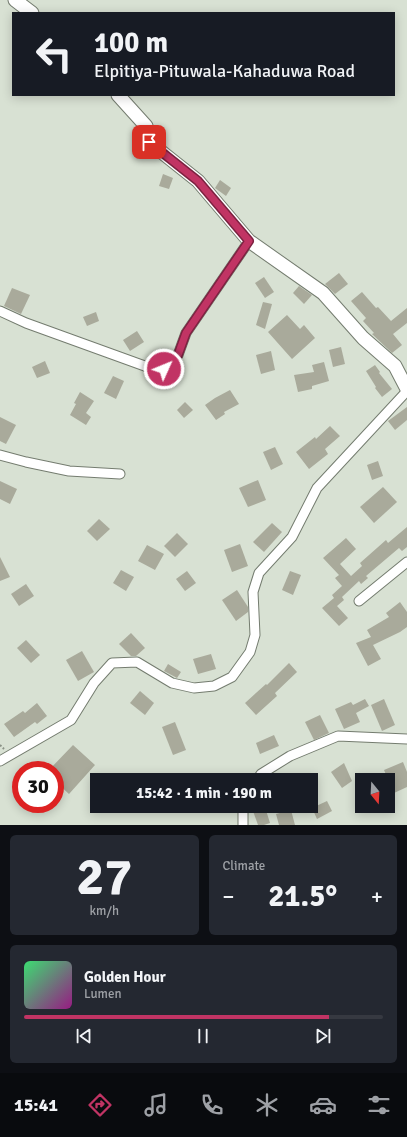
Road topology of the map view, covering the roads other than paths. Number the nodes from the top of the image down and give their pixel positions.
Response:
1 (15, 0) edge
2 (31, 12) edge
3 (119, 96) edge
4 (249, 241) junction
5 (0, 311) edge
6 (407, 390) edge
7 (0, 455) edge
8 (120, 474) dead end
9 (407, 562) edge
10 (359, 601) dead end
11 (407, 739) edge
12 (0, 761) edge
13 (263, 773) edge
14 (243, 813) edge
15 (243, 825) edge

1 - 2 street
3 - 4 street
4 - 5 street
4 - 6 street
6 - 12 street
7 - 8 street
9 - 10 street
11 - 13 street
14 - 15 street

